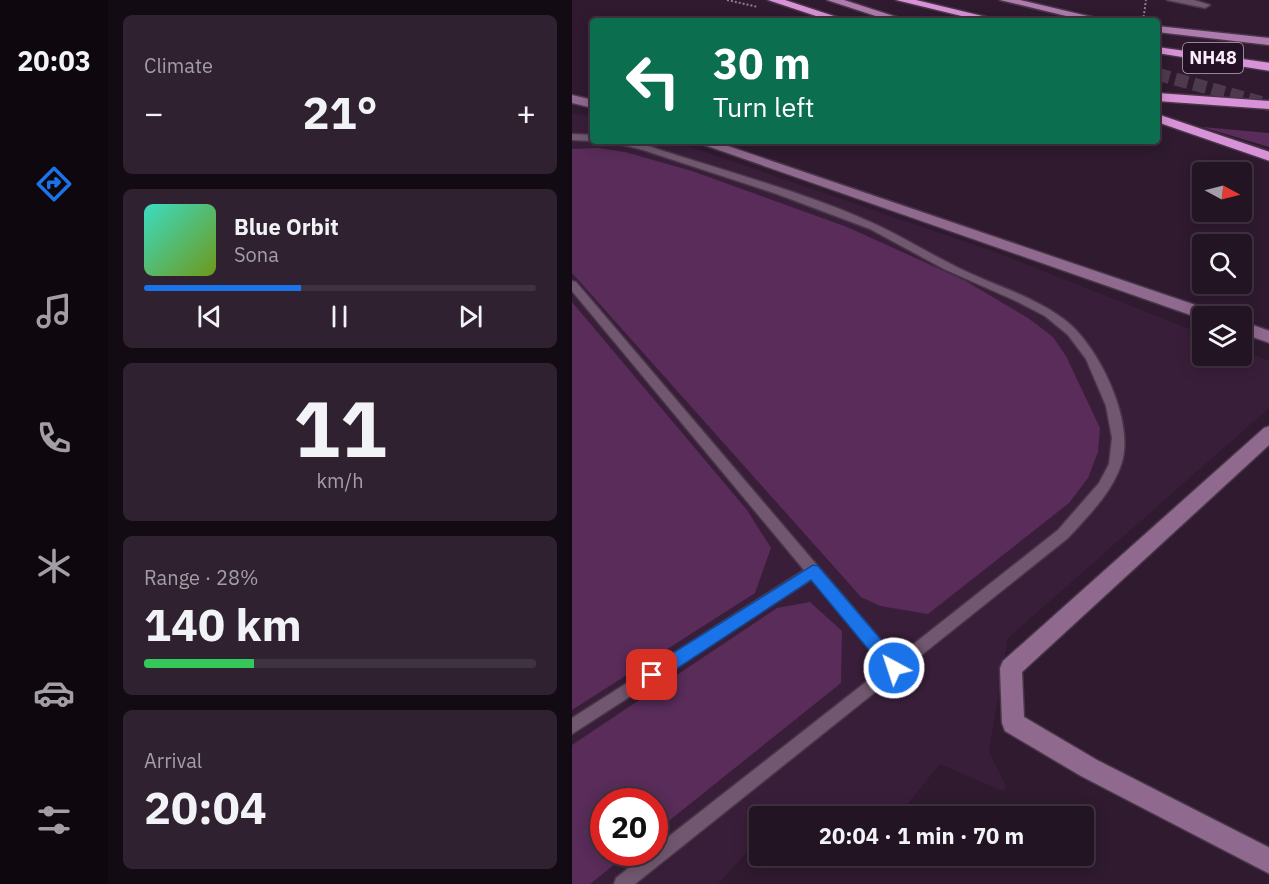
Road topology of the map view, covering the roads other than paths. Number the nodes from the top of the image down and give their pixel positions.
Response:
1 (773, 0) edge
2 (832, 0) edge
3 (901, 0) edge
4 (1005, 0) edge
5 (1172, 0) edge
6 (1205, 5) dead end
7 (833, 18) edge
8 (893, 18) edge
9 (982, 18) edge
10 (1089, 18) edge
11 (1160, 29) edge
12 (1270, 42) edge
13 (1160, 50) edge
14 (1270, 67) edge
15 (1160, 97) edge
16 (572, 99) edge
17 (590, 103) edge
18 (1270, 105) edge
19 (1160, 119) edge
20 (572, 137) edge
21 (590, 138) edge
22 (626, 144) edge
23 (709, 144) edge
24 (1270, 157) edge
25 (572, 284) edge
26 (1192, 310) edge
27 (1252, 331) edge
28 (1270, 337) edge
29 (1270, 433) edge
30 (813, 571) junction
31 (894, 668) junction
32 (572, 727) edge
33 (1270, 862) edge
34 (622, 884) edge

1 - 7 highway
2 - 8 main road
3 - 9 highway
4 - 10 main road
5 - 6 street
11 - 12 main road
13 - 14 highway, NH48
15 - 18 highway, NH48
16 - 17 street
19 - 24 highway
20 - 21 lane
22 - 31 lane
23 - 26 street
25 - 30 lane
27 - 28 street
29 - 33 street
30 - 31 lane
30 - 32 lane
31 - 34 lane

